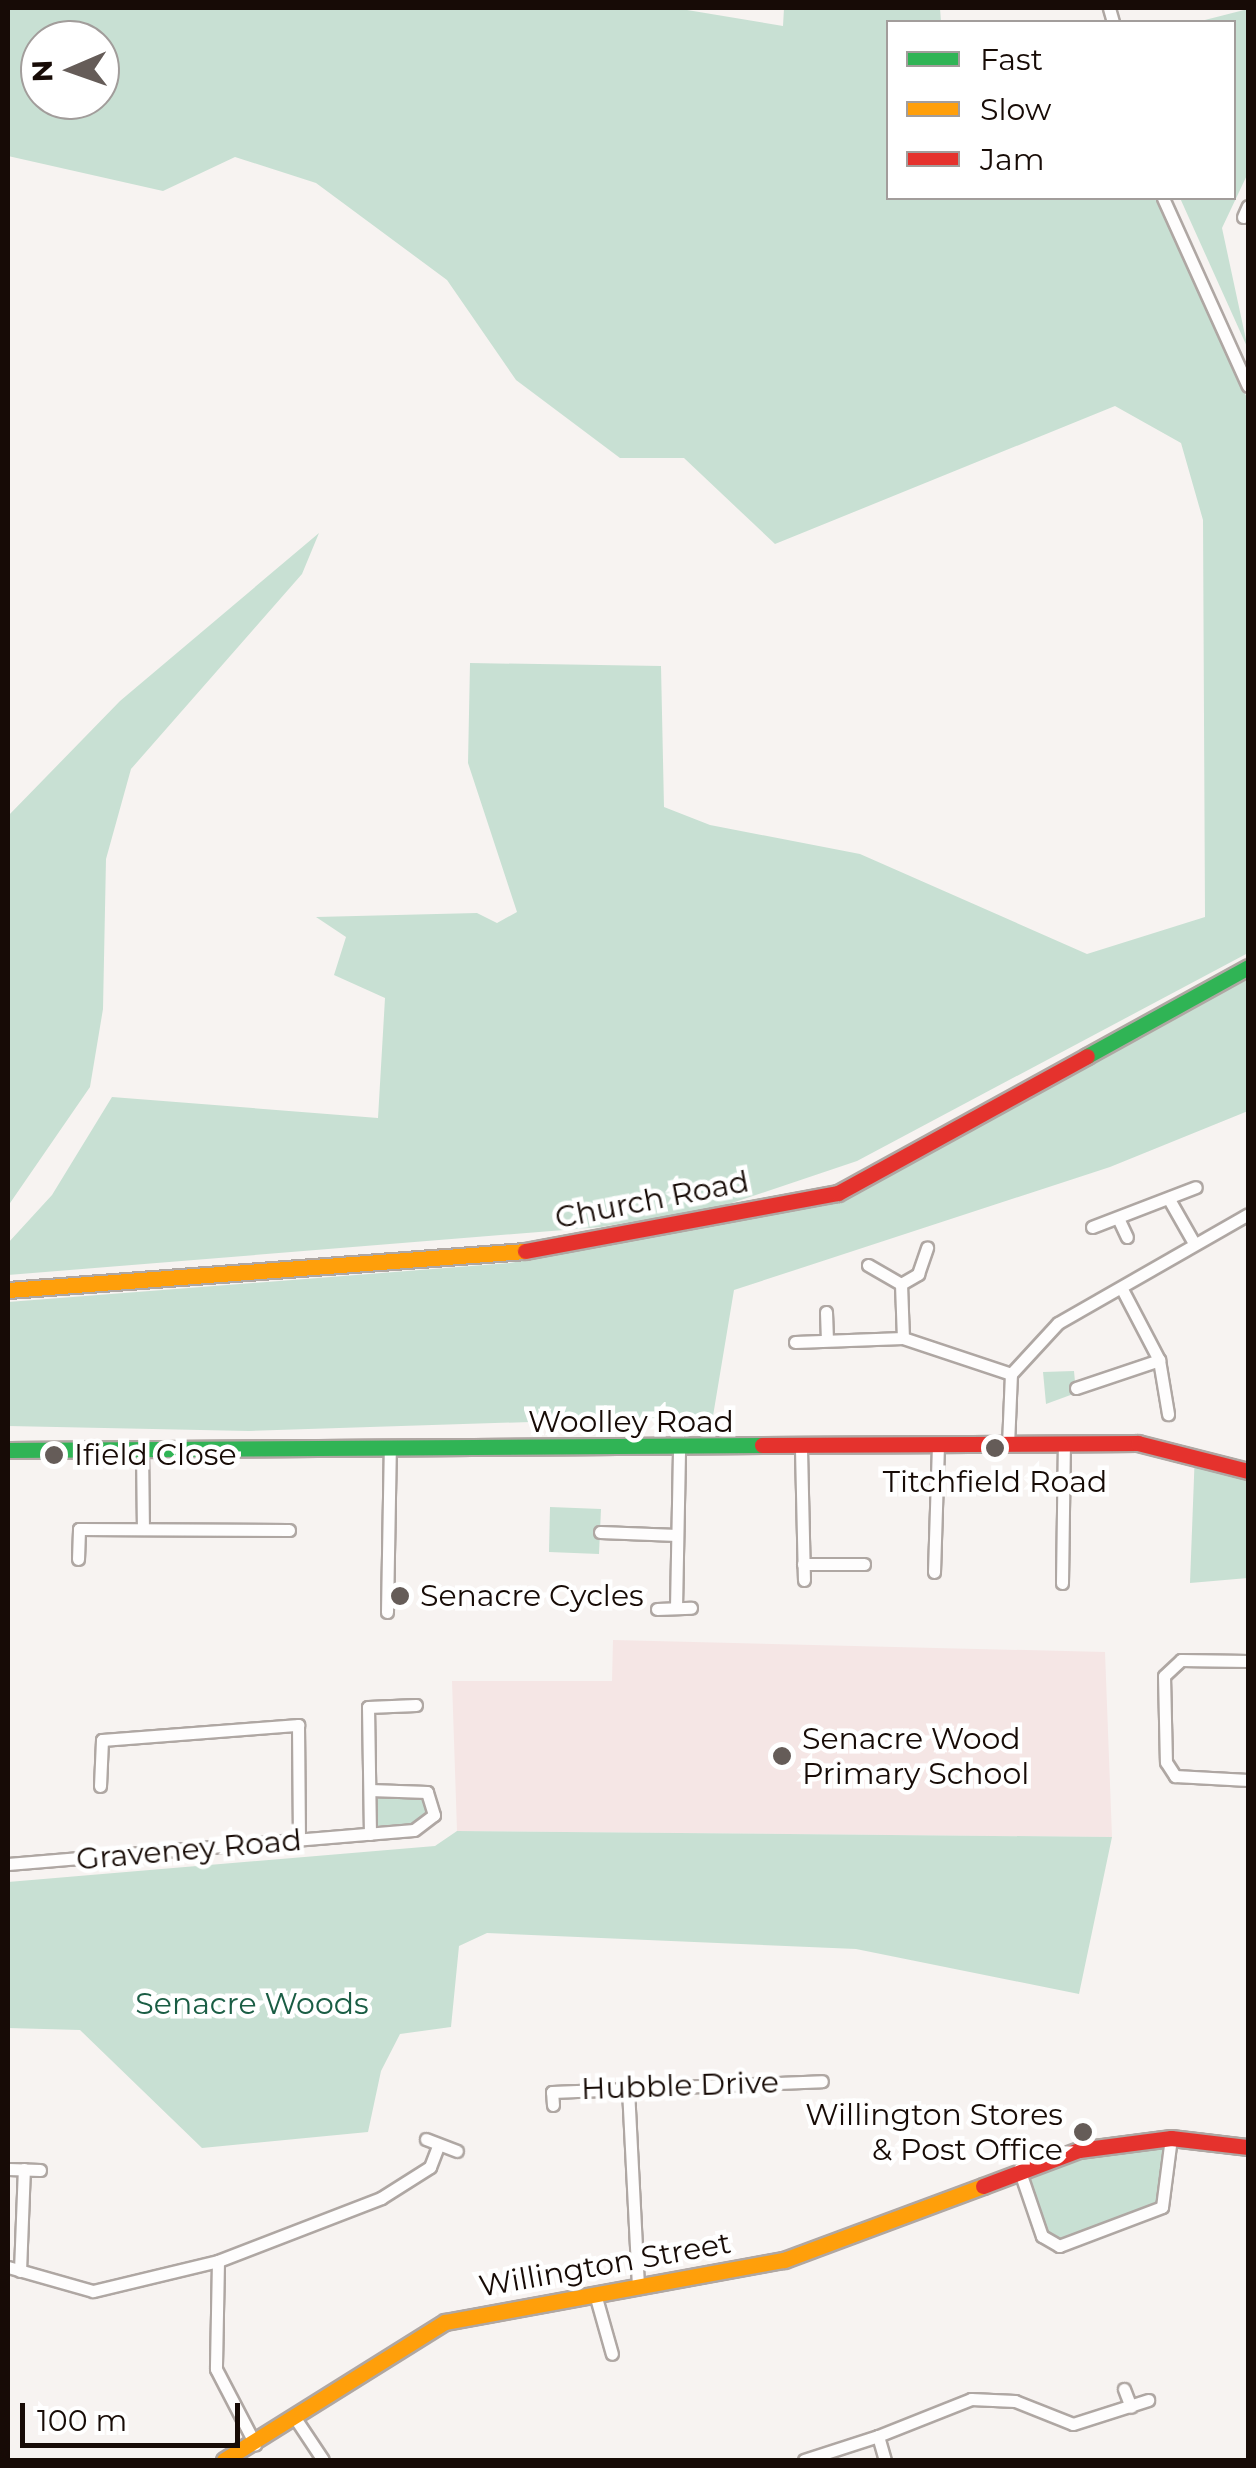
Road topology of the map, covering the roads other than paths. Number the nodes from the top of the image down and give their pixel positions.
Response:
1 (1164, 200) edge
2 (1248, 386) edge
3 (1248, 967) edge
4 (1196, 1186) dead end
5 (1170, 1201) junction
6 (1248, 1214) edge
7 (1118, 1218) junction
8 (1092, 1227) dead end
9 (1128, 1236) dead end
10 (1194, 1243) junction
11 (927, 1248) dead end
12 (868, 1265) dead end
13 (902, 1284) junction
14 (8, 1290) edge
15 (1123, 1291) junction
16 (826, 1312) dead end
17 (903, 1338) junction
18 (827, 1340) junction
19 (795, 1342) dead end
20 (1159, 1360) junction
21 (1011, 1374) junction
22 (1076, 1388) dead end
23 (1168, 1414) dead end
24 (1008, 1444) junction
25 (1064, 1445) junction
26 (390, 1447) junction
27 (938, 1447) junction
28 (142, 1449) junction
29 (679, 1449) junction
30 (801, 1449) junction
31 (8, 1450) edge
32 (1248, 1471) edge
33 (143, 1528) junction
34 (288, 1530) dead end
35 (600, 1532) dead end
36 (677, 1535) junction
37 (78, 1559) dead end
38 (803, 1564) junction
39 (864, 1564) dead end
40 (934, 1572) dead end
41 (804, 1580) dead end
42 (1062, 1583) dead end
43 (676, 1608) junction
44 (691, 1608) dead end
45 (657, 1609) dead end
46 (387, 1612) dead end
47 (1248, 1661) edge
48 (416, 1704) dead end
49 (1248, 1780) edge
50 (100, 1786) dead end
51 (370, 1790) junction
52 (370, 1834) junction
53 (299, 1840) junction
54 (8, 1864) edge
55 (822, 2081) dead end
56 (628, 2088) junction
57 (552, 2106) dead end
58 (1171, 2138) junction
59 (1248, 2148) edge
60 (456, 2151) dead end
61 (8, 2169) edge
62 (1020, 2169) junction
63 (24, 2170) junction
64 (40, 2170) dead end
65 (218, 2260) junction
66 (14, 2269) edge
67 (638, 2288) junction
68 (594, 2294) junction
69 (612, 2354) dead end
70 (1124, 2389) dead end
71 (1148, 2400) dead end
72 (1130, 2407) junction
73 (295, 2418) junction
74 (878, 2436) junction
75 (256, 2444) junction
76 (224, 2460) edge
77 (322, 2460) edge
78 (804, 2460) edge
79 (885, 2460) edge

1 - 2 street
3 - 14 street, Church Road
4 - 5 street
5 - 7 street
5 - 10 street
6 - 10 street
7 - 8 street
7 - 9 street
10 - 15 street
11 - 13 street
12 - 13 street
13 - 17 street
15 - 20 street
15 - 21 street
16 - 18 street
17 - 18 street
17 - 21 street
18 - 19 street
20 - 22 street
20 - 23 street
21 - 24 street
24 - 25 street, Woolley Road
24 - 27 street, Woolley Road
25 - 32 street, Woolley Road
25 - 42 street
26 - 28 street, Woolley Road
26 - 29 street, Woolley Road
26 - 46 street
27 - 30 street, Woolley Road
27 - 40 street
28 - 31 street, Woolley Road
28 - 33 street
29 - 30 street, Woolley Road
29 - 36 street
30 - 38 street
33 - 34 street
33 - 37 street
35 - 36 street
36 - 43 street
38 - 39 street
38 - 41 street
43 - 44 street
43 - 45 street
47 - 49 street
48 - 51 street
50 - 53 street
51 - 52 street
51 - 52 street, Graveney Road
52 - 53 street, Graveney Road
53 - 54 street, Graveney Road
55 - 56 street, Hubble Drive
56 - 57 street, Hubble Drive
56 - 67 street
58 - 59 street, Willington Street
58 - 62 street, Willington Street
58 - 62 street
60 - 65 street
61 - 63 street
62 - 67 street, Willington Street
63 - 64 street
63 - 66 street
65 - 66 street
65 - 75 street
67 - 68 street, Willington Street
68 - 69 street
68 - 73 street, Willington Street
70 - 72 street
71 - 72 street
72 - 74 street
73 - 75 street, Willington Street
73 - 77 street
74 - 78 street
74 - 79 street
75 - 76 street, Willington Street

